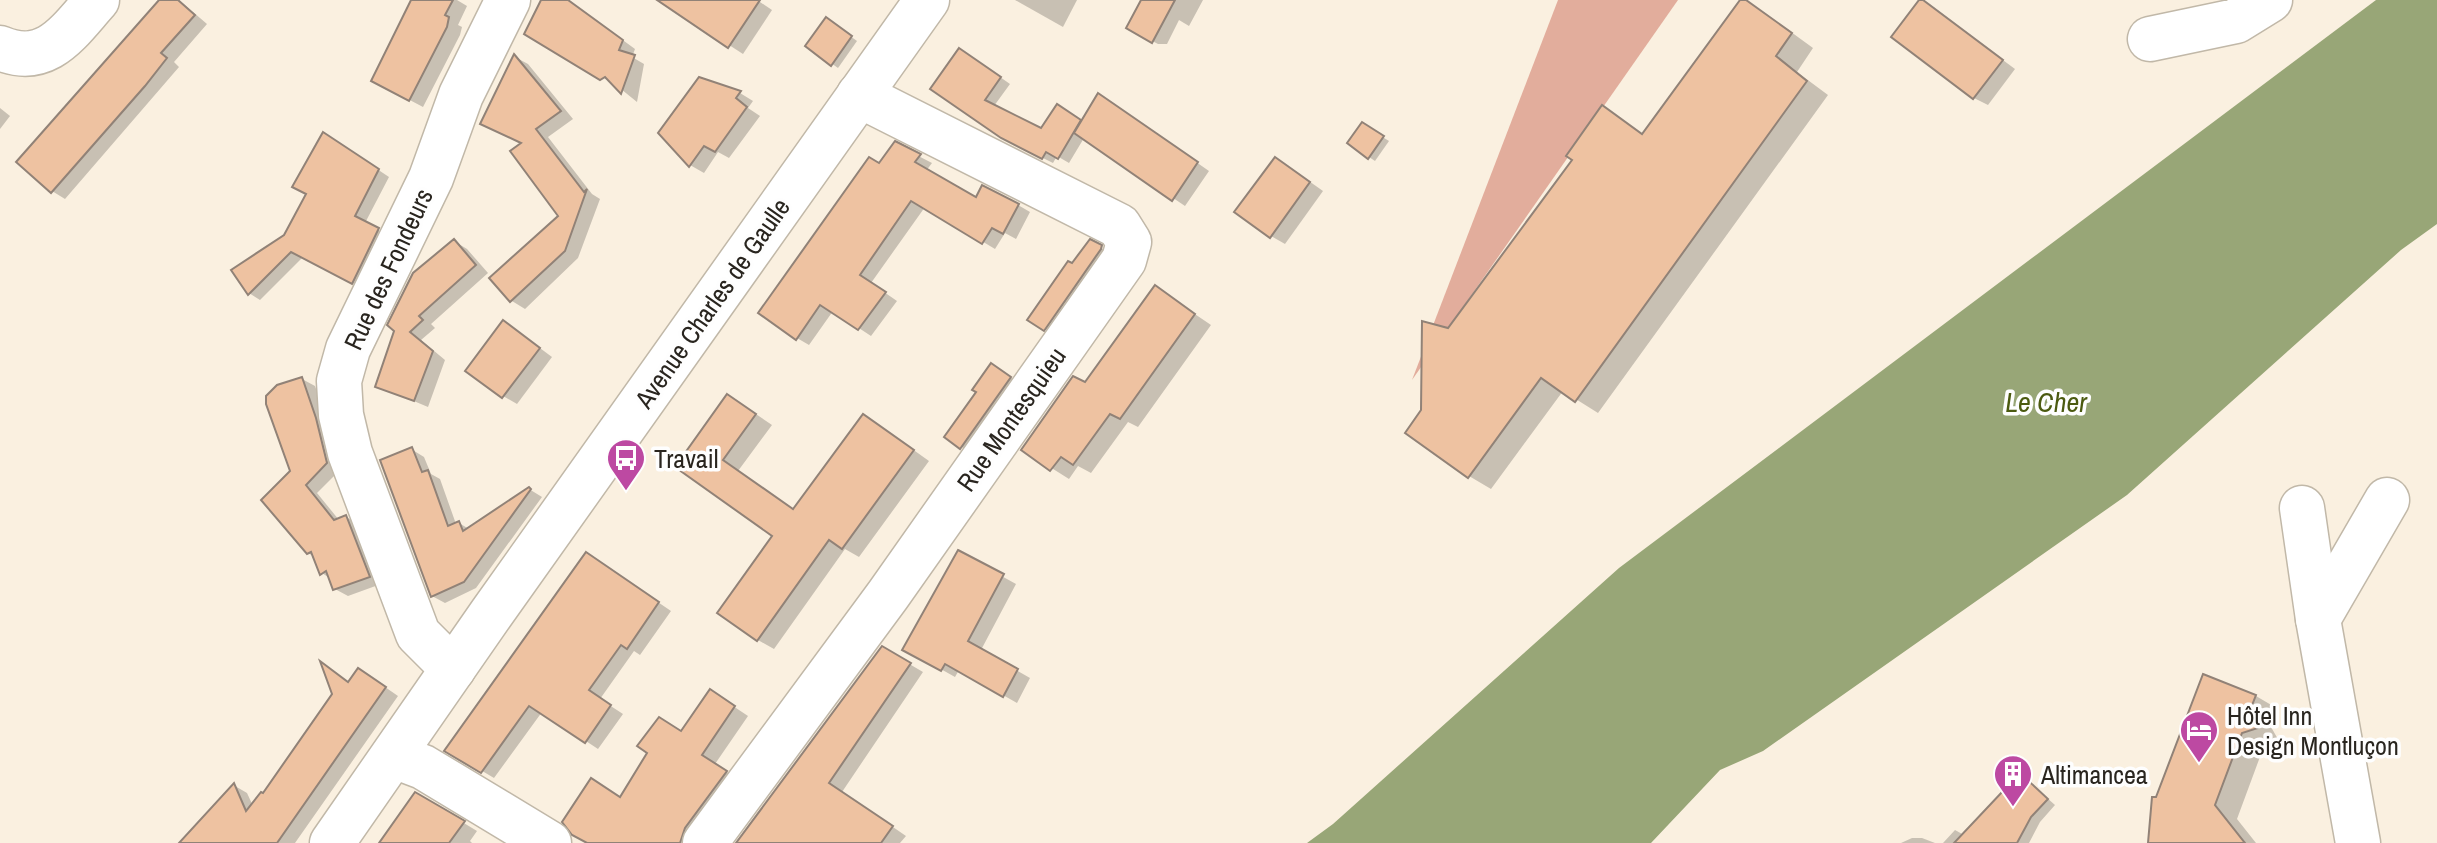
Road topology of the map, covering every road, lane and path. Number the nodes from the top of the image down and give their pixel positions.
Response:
1 (97, 0) edge
2 (508, 0) edge
3 (927, 0) edge
4 (2270, 0) edge
5 (2150, 39) dead end
6 (0, 48) edge
7 (859, 95) junction
8 (2387, 500) dead end
9 (2302, 508) dead end
10 (2318, 619) junction
11 (453, 669) junction
12 (394, 756) junction
13 (532, 838) edge
14 (332, 843) edge
15 (705, 843) edge
16 (2358, 843) edge

1 - 6 street
2 - 11 street, Rue des Fondeurs
3 - 7 street, Avenue Charles de Gaulle
4 - 5 street
7 - 11 street, Avenue Charles de Gaulle
7 - 15 street, Rue Montesquieu
8 - 10 street
9 - 10 street
10 - 16 street
11 - 12 street, Avenue Charles de Gaulle
12 - 13 street
12 - 14 street, Avenue Charles de Gaulle

